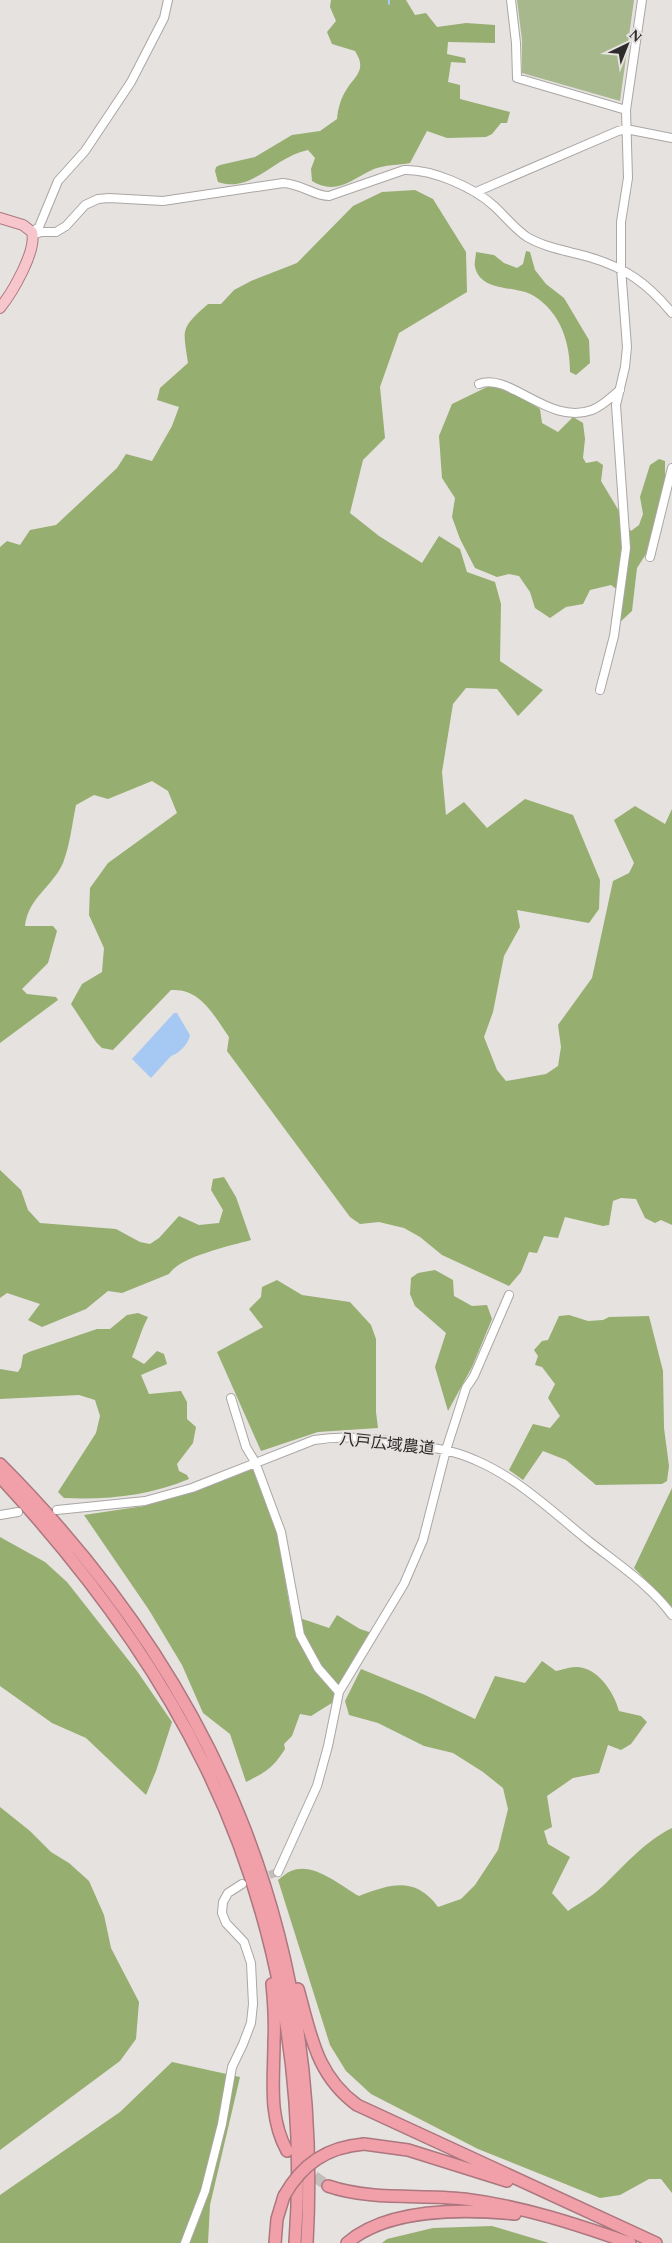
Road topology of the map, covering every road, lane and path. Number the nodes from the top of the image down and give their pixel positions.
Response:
1 (168, 0) edge
2 (511, 0) edge
3 (642, 0) edge
4 (626, 110) junction
5 (626, 129) junction
6 (672, 138) edge
7 (476, 192) junction
8 (0, 218) edge
9 (32, 233) junction
10 (621, 268) junction
11 (0, 308) edge
12 (672, 313) edge
13 (479, 384) dead end
14 (620, 390) junction
15 (672, 468) edge
16 (650, 557) dead end
17 (600, 690) dead end
18 (509, 1295) dead end
19 (231, 1398) dead end
20 (446, 1450) junction
21 (255, 1462) junction
22 (0, 1464) edge
23 (0, 1477) edge
24 (57, 1510) dead end
25 (18, 1512) dead end
26 (0, 1515) edge
27 (672, 1615) edge
28 (339, 1692) junction
29 (278, 1872) dead end
30 (242, 1884) dead end
31 (270, 1899) junction
32 (258, 1906) junction
33 (287, 2151) dead end
34 (328, 2186) tunnel mouth
35 (596, 2215) junction
36 (583, 2227) junction
37 (185, 2243) edge
38 (275, 2243) edge
39 (295, 2243) edge
40 (307, 2243) edge
41 (347, 2243) edge
42 (630, 2243) edge
43 (656, 2243) edge

1 - 9 street
2 - 4 street
3 - 4 street
4 - 5 street
5 - 6 street
5 - 7 street
5 - 10 street
7 - 9 street
7 - 10 street
8 - 9 main road
9 - 11 main road
10 - 12 street
10 - 14 street
13 - 14 street
14 - 17 street
15 - 16 street
18 - 20 street
19 - 21 street
20 - 21 street, 八戸広域農道
20 - 27 street, 八戸広域農道
20 - 28 street
21 - 24 street, 八戸広域農道
21 - 28 street
22 - 31 highway
23 - 32 highway
25 - 26 street
28 - 29 street
30 - 37 street
31 - 35 highway
31 - 40 highway
32 - 33 highway
32 - 39 highway
34 - 36 highway
35 - 38 highway, bridge
35 - 43 highway
36 - 41 highway
36 - 42 highway

